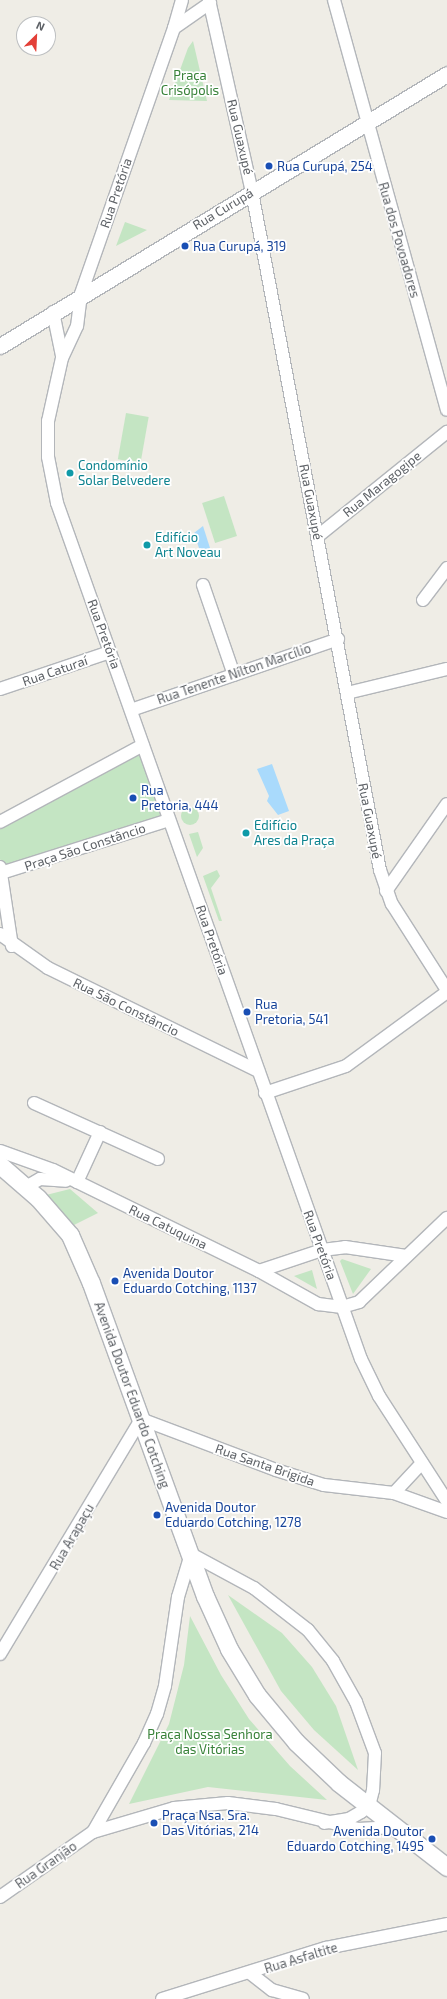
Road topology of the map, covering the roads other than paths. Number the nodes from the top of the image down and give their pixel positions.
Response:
1 (182, 0) edge
2 (334, 0) edge
3 (210, 2) edge
4 (174, 28) junction
5 (447, 74) edge
6 (366, 122) junction
7 (252, 192) junction
8 (81, 294) junction
9 (53, 312) junction
10 (0, 346) edge
11 (62, 358) junction
12 (447, 410) edge
13 (447, 432) edge
14 (318, 536) junction
15 (447, 568) edge
16 (203, 585) dead end
17 (423, 600) dead end
18 (338, 639) junction
19 (110, 652) junction
20 (447, 669) edge
21 (234, 675) junction
22 (0, 689) edge
23 (347, 693) junction
24 (131, 710) junction
25 (143, 745) junction
26 (447, 804) edge
27 (169, 820) junction
28 (0, 822) edge
29 (1, 870) edge
30 (386, 891) junction
31 (0, 934) edge
32 (12, 946) junction
33 (447, 991) edge
34 (258, 1071) junction
35 (265, 1093) junction
36 (34, 1103) dead end
37 (100, 1132) junction
38 (0, 1151) edge
39 (158, 1160) dead end
40 (0, 1165) edge
41 (77, 1182) junction
42 (26, 1187) junction
43 (447, 1218) edge
44 (322, 1250) junction
45 (406, 1256) junction
46 (259, 1271) junction
47 (342, 1307) junction
48 (141, 1419) junction
49 (422, 1463) junction
50 (394, 1493) junction
51 (447, 1501) edge
52 (447, 1512) edge
53 (191, 1554) junction
54 (0, 1654) edge
55 (369, 1806) junction
56 (324, 1823) junction
57 (395, 1827) junction
58 (93, 1832) junction
59 (447, 1867) edge
60 (0, 1897) edge
61 (445, 1922) edge
62 (250, 1973) junction
63 (162, 1999) edge
64 (303, 1999) edge

1 - 4 street, Rua Pretória
2 - 6 street, Rua dos Povoadores
3 - 4 street
3 - 7 street, Rua Guaxupé
4 - 8 street, Rua Pretória
5 - 6 street, Rua Curupá
6 - 7 street, Rua Curupá
6 - 12 street, Rua dos Povoadores
7 - 8 street, Rua Curupá
7 - 14 street, Rua Guaxupé
8 - 9 street, Rua Curupá
8 - 11 street, Rua Pretória
9 - 10 street, Rua Curupá
9 - 11 street, Rua Pretória
11 - 19 street, Rua Pretória
13 - 14 street, Rua Maragogipe
14 - 18 street, Rua Guaxupé
15 - 17 street
16 - 21 street
18 - 21 street, Rua Tenente Nílton Marcílio
18 - 23 street, Rua Guaxupé
19 - 22 street, Rua Caturaí
19 - 24 street, Rua Pretória
20 - 23 street
21 - 24 street, Rua Tenente Nílton Marcílio
23 - 30 street, Rua Guaxupé
24 - 25 street, Rua Pretória
25 - 27 street, Rua Pretória
25 - 28 street
26 - 30 street
27 - 29 street, Praça São Constâncio
27 - 34 street, Rua Pretória
29 - 32 street, Praça São Constâncio
30 - 33 street, Rua Guaxupé
31 - 32 street, Rua São Constâncio
32 - 34 street, Rua São Constâncio
33 - 35 street
34 - 35 street, Rua Pretória
35 - 44 street, Rua Pretória
36 - 37 street
37 - 39 street
37 - 41 street
38 - 41 street, Rua Catuquina
40 - 42 main road, Avenida Doutor Eduardo Cotching
41 - 42 street, Rua Catuquina
41 - 46 street, Rua Catuquina
42 - 48 main road, Avenida Doutor Eduardo Cotching
43 - 45 street, Rua Catuquina
44 - 45 street
44 - 46 street
44 - 47 street, Rua Pretória
45 - 47 street, Rua Catuquina
46 - 47 street, Rua Catuquina
47 - 49 street, Rua Pretória
48 - 50 street, Rua Santa Brigida
48 - 53 main road, Avenida Doutor Eduardo Cotching
48 - 54 street, Rua Arapaçu
49 - 50 street
49 - 51 street, Rua Pretória
50 - 52 street, Rua Santa Brigida
53 - 55 main road, Avenida Doutor Eduardo Cotching
53 - 55 street
53 - 58 street
55 - 56 street
55 - 57 main road, Avenida Doutor Eduardo Cotching
56 - 57 street
56 - 58 street
57 - 59 main road, Avenida Doutor Eduardo Cotching
58 - 60 street, Rua Granjão
61 - 62 street, Rua Asfaltite
62 - 63 street, Rua Asfaltite
62 - 64 street

